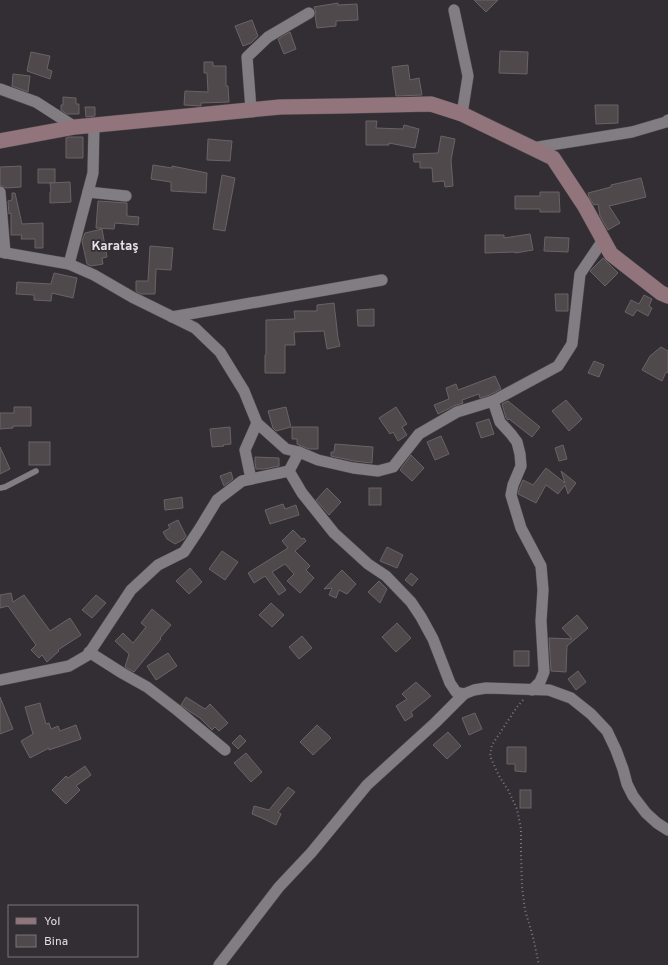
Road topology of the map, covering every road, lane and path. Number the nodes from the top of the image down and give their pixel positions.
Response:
1 (454, 10) dead end
2 (309, 13) dead end
3 (0, 89) edge
4 (251, 109) junction
5 (462, 114) junction
6 (668, 120) edge
7 (94, 125) junction
8 (76, 127) junction
9 (0, 141) edge
10 (532, 148) junction
11 (0, 192) edge
12 (88, 192) junction
13 (126, 196) dead end
14 (603, 240) junction
15 (3, 252) edge
16 (69, 264) junction
17 (382, 280) dead end
18 (668, 296) edge
19 (172, 317) junction
20 (493, 401) junction
21 (257, 423) junction
22 (299, 452) junction
23 (36, 471) dead end
24 (289, 471) junction
25 (251, 479) junction
26 (0, 488) edge
27 (90, 652) junction
28 (2, 678) edge
29 (532, 690) junction
30 (464, 694) junction
31 (225, 750) dead end
32 (668, 830) edge
33 (219, 965) edge
34 (539, 965) edge

1 - 5 street
2 - 4 street
3 - 8 street
4 - 5 street
4 - 7 street
5 - 10 street
6 - 10 street
7 - 8 street
7 - 12 street
8 - 9 street
10 - 14 street
11 - 15 street
12 - 13 street
12 - 16 street
14 - 18 street
14 - 20 street
15 - 16 street
16 - 19 street
17 - 19 street
19 - 21 street
20 - 22 street
20 - 29 street
21 - 22 street
21 - 25 street
22 - 24 street
23 - 26 lane
24 - 25 street
24 - 30 street
25 - 27 street
27 - 28 street
27 - 31 street
29 - 30 street
29 - 32 street
29 - 34 path
30 - 33 street

